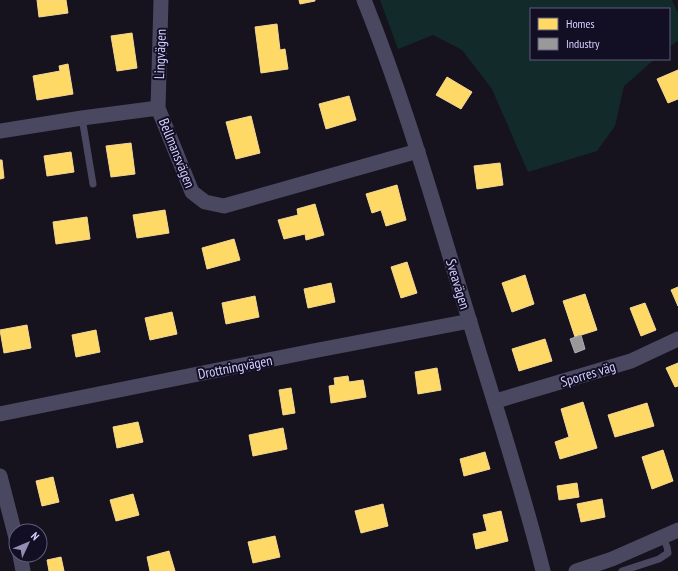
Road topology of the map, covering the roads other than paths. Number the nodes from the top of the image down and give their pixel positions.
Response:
1 (161, 0) edge
2 (364, 0) edge
3 (158, 108) junction
4 (82, 118) junction
5 (0, 131) edge
6 (418, 151) junction
7 (93, 184) dead end
8 (470, 321) junction
9 (678, 339) edge
10 (496, 402) junction
11 (0, 414) edge
12 (0, 476) edge
13 (12, 523) edge
14 (678, 530) edge
15 (663, 537) junction
16 (543, 571) edge
17 (576, 571) edge
18 (622, 571) edge

1 - 3 street, Lingvägen
2 - 6 street, Sveavägen
3 - 4 street, Bellmansvägen
3 - 6 street, Bellmansvägen
4 - 5 street, Bellmansvägen
4 - 7 lane
6 - 8 street, Sveavägen
8 - 10 street, Sveavägen
8 - 11 street, Drottningvägen
9 - 10 street, Sporres väg
10 - 16 street, Sveavägen
12 - 13 street
14 - 15 street
15 - 17 street
15 - 18 lane

